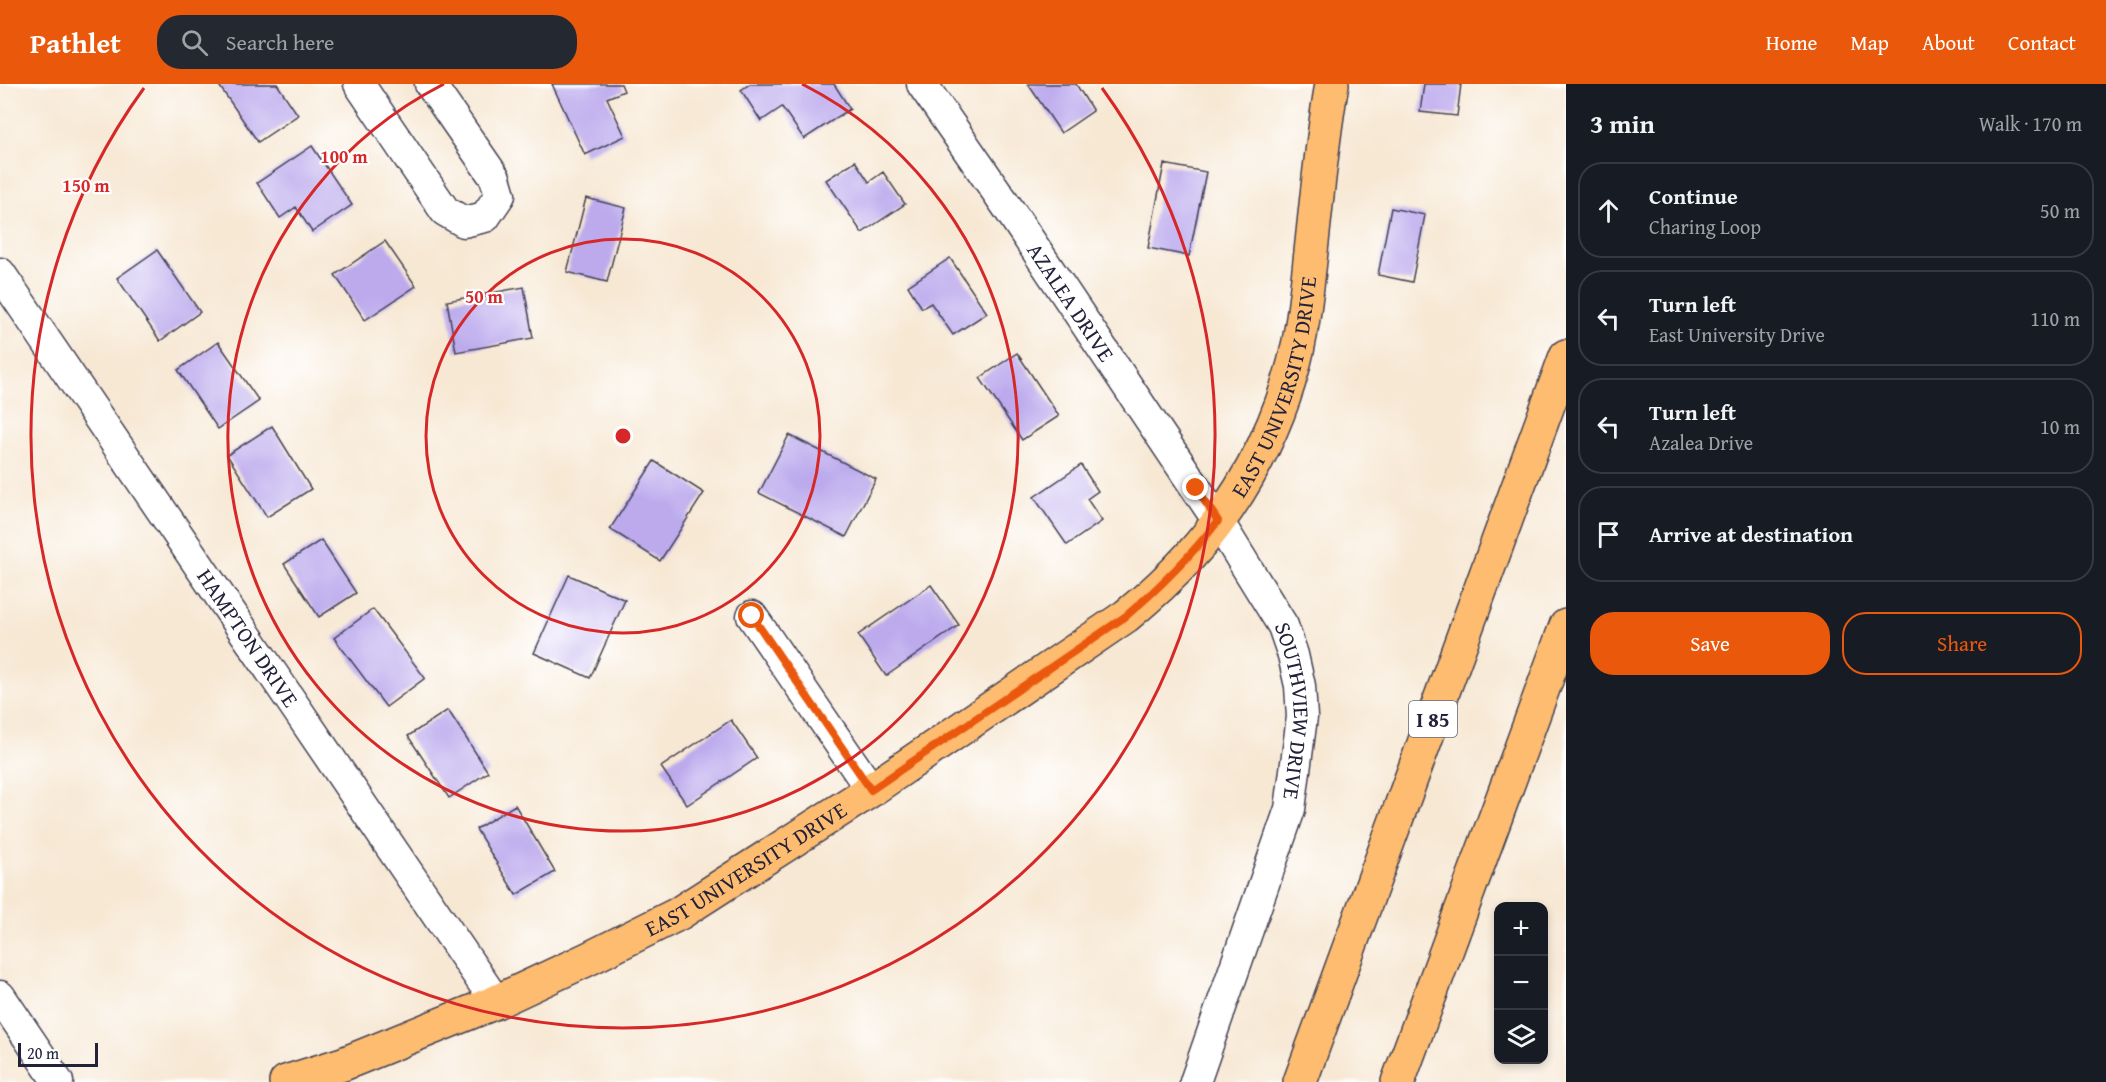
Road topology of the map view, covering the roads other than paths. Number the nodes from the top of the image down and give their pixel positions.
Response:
1 (359, 84) edge
2 (430, 84) edge
3 (922, 84) edge
4 (1332, 84) edge
5 (0, 273) edge
6 (1566, 356) edge
7 (1218, 521) junction
8 (752, 616) dead end
9 (1566, 626) edge
10 (871, 790) junction
11 (0, 996) edge
12 (496, 1002) junction
13 (58, 1082) edge
14 (286, 1082) edge
15 (1195, 1082) edge
16 (1300, 1082) edge
17 (1398, 1082) edge

1 - 2 street
3 - 7 street, AZALEA DRIVE
4 - 7 main road, EAST UNIVERSITY DRIVE
5 - 12 street, HAMPTON DRIVE
6 - 16 main road, I 85
7 - 10 main road, EAST UNIVERSITY DRIVE
7 - 15 street, SOUTHVIEW DRIVE
8 - 10 street
9 - 17 main road
10 - 12 main road, EAST UNIVERSITY DRIVE
11 - 13 street
12 - 14 main road, EAST UNIVERSITY DRIVE

